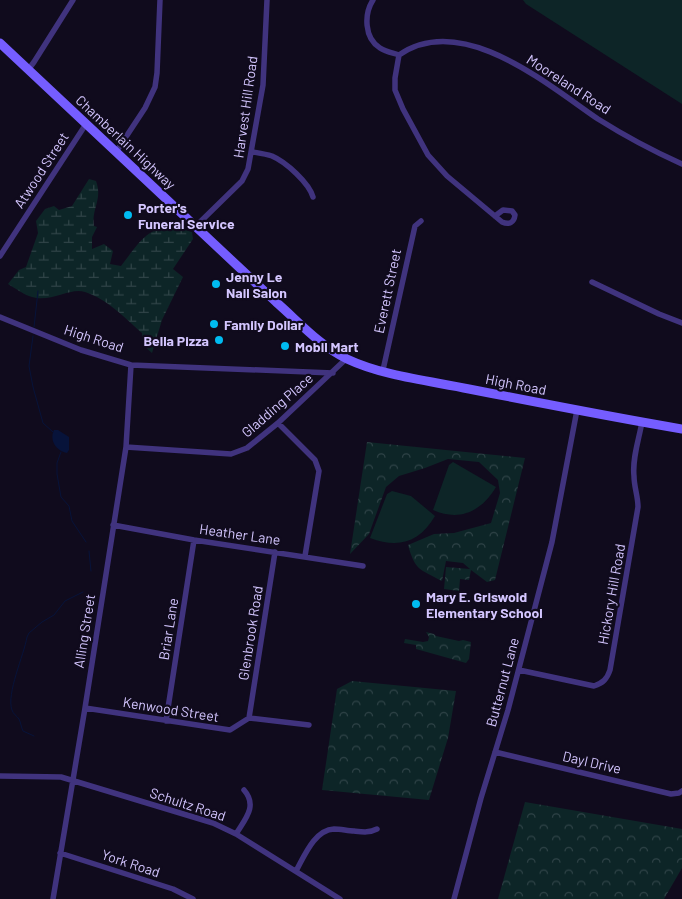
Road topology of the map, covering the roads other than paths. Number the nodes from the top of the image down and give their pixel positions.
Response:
1 (74, 0) edge
2 (160, 0) edge
3 (267, 0) edge
4 (373, 0) edge
5 (0, 43) edge
6 (399, 55) junction
7 (28, 70) junction
8 (86, 124) junction
9 (116, 152) junction
10 (252, 152) junction
11 (682, 164) edge
12 (313, 197) dead end
13 (496, 216) dead end
14 (421, 221) dead end
15 (196, 226) junction
16 (0, 256) edge
17 (592, 282) dead end
18 (0, 317) edge
19 (682, 323) edge
20 (347, 358) junction
21 (131, 365) junction
22 (383, 370) junction
23 (333, 373) junction
24 (577, 410) junction
25 (642, 422) junction
26 (278, 424) junction
27 (682, 429) edge
28 (126, 447) junction
29 (113, 525) junction
30 (194, 540) junction
31 (275, 552) junction
32 (305, 556) junction
33 (363, 566) dead end
34 (519, 670) junction
35 (85, 708) junction
36 (250, 718) junction
37 (166, 721) junction
38 (309, 725) dead end
39 (495, 752) junction
40 (0, 776) edge
41 (72, 780) junction
42 (244, 790) dead end
43 (682, 792) edge
44 (378, 830) dead end
45 (236, 834) junction
46 (60, 853) junction
47 (296, 871) junction
48 (52, 899) edge
49 (193, 899) edge
50 (340, 899) edge
51 (454, 899) edge

1 - 7 street
2 - 9 street
3 - 10 street, Harvest Hill Road
4 - 6 street
5 - 7 main road, Chamberlain Highway
6 - 11 street, Mooreland Road
6 - 13 street
7 - 8 main road, Chamberlain Highway
8 - 9 main road, Chamberlain Highway
8 - 16 street, Atwood Street
9 - 15 main road, Chamberlain Highway
10 - 12 street
10 - 15 street, Harvest Hill Road
14 - 22 street, Everett Street
15 - 20 main road, Chamberlain Highway
17 - 19 street
18 - 21 street, High Road
20 - 22 main road, High Road
20 - 23 street, Gladding Place
21 - 23 street, High Road
21 - 28 street, Alling Street
22 - 24 main road, High Road
23 - 26 street, Gladding Place
24 - 25 main road, High Road
24 - 34 street, Butternut Lane
25 - 27 main road, High Road
25 - 34 street, Hickory Hill Road
26 - 28 street, Gladding Place
26 - 32 street
28 - 29 street, Alling Street
29 - 30 street, Heather Lane
29 - 35 street, Alling Street
30 - 31 street, Heather Lane
30 - 37 street, Briar Lane
31 - 32 street, Heather Lane
31 - 36 street, Glenbrook Road
32 - 33 street, Heather Lane
34 - 39 street, Butternut Lane
35 - 37 street, Kenwood Street
35 - 41 street, Alling Street
36 - 37 street, Kenwood Street
36 - 38 street
39 - 43 street, Dayl Drive
39 - 51 street, Butternut Lane
40 - 41 street, Schultz Road
41 - 45 street, Schultz Road
41 - 46 street, Alling Street
42 - 45 street
44 - 47 street
45 - 47 street, Schultz Road
46 - 48 street, Alling Street
46 - 49 street, York Road
47 - 50 street, Schultz Road

